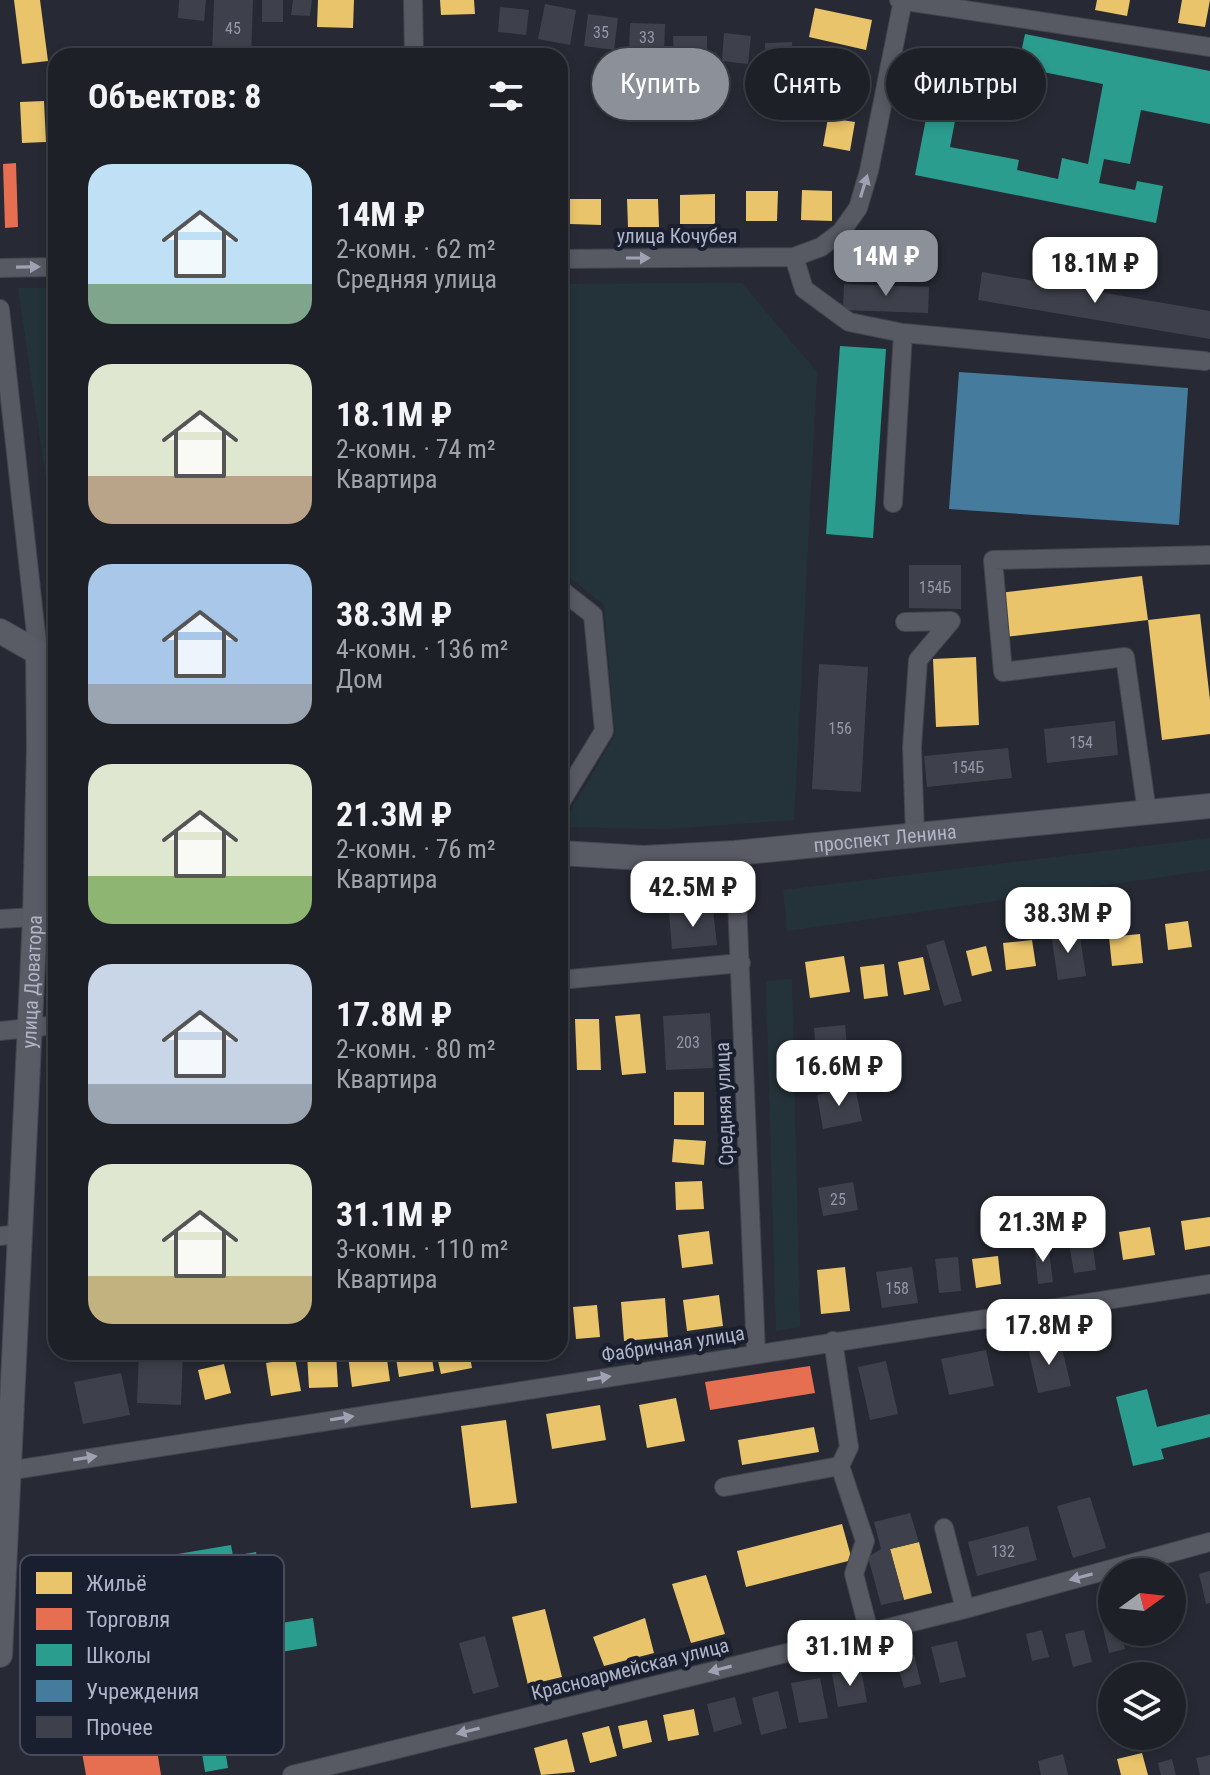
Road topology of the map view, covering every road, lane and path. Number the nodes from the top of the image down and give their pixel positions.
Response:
1 (413, 0) edge
2 (902, 0) edge
3 (1210, 47) edge
4 (414, 48) edge
5 (794, 257) junction
6 (568, 259) edge
7 (48, 267) edge
8 (0, 268) edge
9 (0, 309) edge
10 (903, 333) junction
11 (1205, 361) dead end
12 (893, 503) dead end
13 (1210, 555) edge
14 (568, 595) edge
15 (905, 622) dead end
16 (0, 631) edge
17 (47, 658) edge
18 (568, 790) edge
19 (1210, 806) edge
20 (1147, 812) junction
21 (915, 835) junction
22 (568, 853) edge
23 (735, 853) junction
24 (35, 917) junction
25 (0, 919) edge
26 (741, 963) junction
27 (568, 979) edge
28 (48, 1026) edge
29 (28, 1028) junction
30 (0, 1031) edge
31 (10, 1235) edge
32 (1210, 1284) edge
33 (833, 1341) junction
34 (756, 1353) junction
35 (840, 1466) junction
36 (4, 1471) edge
37 (724, 1487) dead end
38 (944, 1528) dead end
39 (1210, 1542) edge
40 (965, 1609) junction
41 (869, 1632) junction
42 (0, 1655) edge
43 (292, 1775) edge

1 - 4 street
2 - 3 street
5 -> 2 street
6 -> 5 street, улица Кочубея
5 - 10 street
8 -> 7 street
9 - 17 street, улица Доватора
10 - 11 street
10 - 12 street
13 - 20 street
14 - 18 street
15 - 21 street
16 - 17 main road
17 - 24 main road, улица Доватора
19 - 20 main road, проспект Ленина
20 - 21 main road, проспект Ленина
21 - 23 main road, проспект Ленина
22 - 23 main road, проспект Ленина
23 - 26 street, Средняя улица
24 - 25 street
24 - 29 main road, улица Доватора
26 - 27 street
26 - 34 street, Средняя улица
28 - 29 street
29 - 30 street
29 - 31 main road, улица Доватора
31 - 36 main road, улица Доватора
32 - 33 street, Фабричная улица
33 - 34 street, Фабричная улица
33 - 35 street
36 -> 34 street, Фабричная улица
35 - 37 street
35 - 41 street
36 - 42 main road, улица Доватора
38 - 40 street
39 -> 40 street, Красноармейская улица
40 - 41 street, Красноармейская улица
41 -> 43 street, Красноармейская улица

